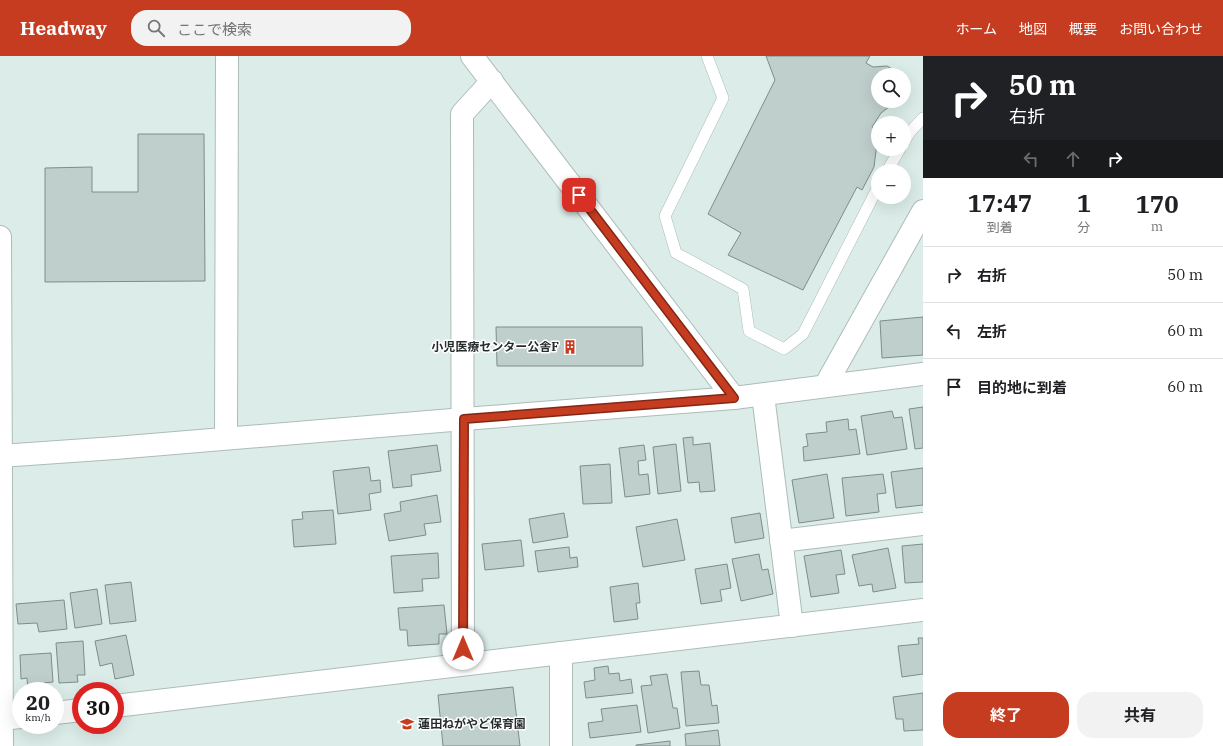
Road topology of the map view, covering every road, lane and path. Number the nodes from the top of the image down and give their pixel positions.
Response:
1 (227, 56) edge
2 (472, 56) edge
3 (707, 56) edge
4 (492, 81) junction
5 (923, 118) edge
6 (911, 131) edge
7 (871, 201) edge
8 (923, 211) edge
9 (0, 237) edge
10 (923, 374) edge
11 (825, 386) junction
12 (763, 395) junction
13 (734, 398) junction
14 (464, 419) junction
15 (226, 438) junction
16 (1, 456) edge
17 (923, 524) edge
18 (781, 541) junction
19 (923, 610) edge
20 (792, 626) junction
21 (561, 653) junction
22 (463, 664) junction
23 (124, 705) edge
24 (8, 719) edge
25 (2, 746) edge
26 (561, 746) edge

1 - 15 street
2 - 4 street
3 - 7 lane
4 - 13 street
4 - 14 street
5 - 6 lane
8 - 11 street
9 - 16 street
10 - 11 street
11 - 12 street
12 - 13 street
12 - 18 street
13 - 14 street
14 - 15 street
14 - 22 street
15 - 16 street
16 - 24 street
17 - 18 street
18 - 20 street
19 - 20 street
20 - 21 street
21 - 22 street
21 - 26 street
22 - 23 street
24 - 25 street

